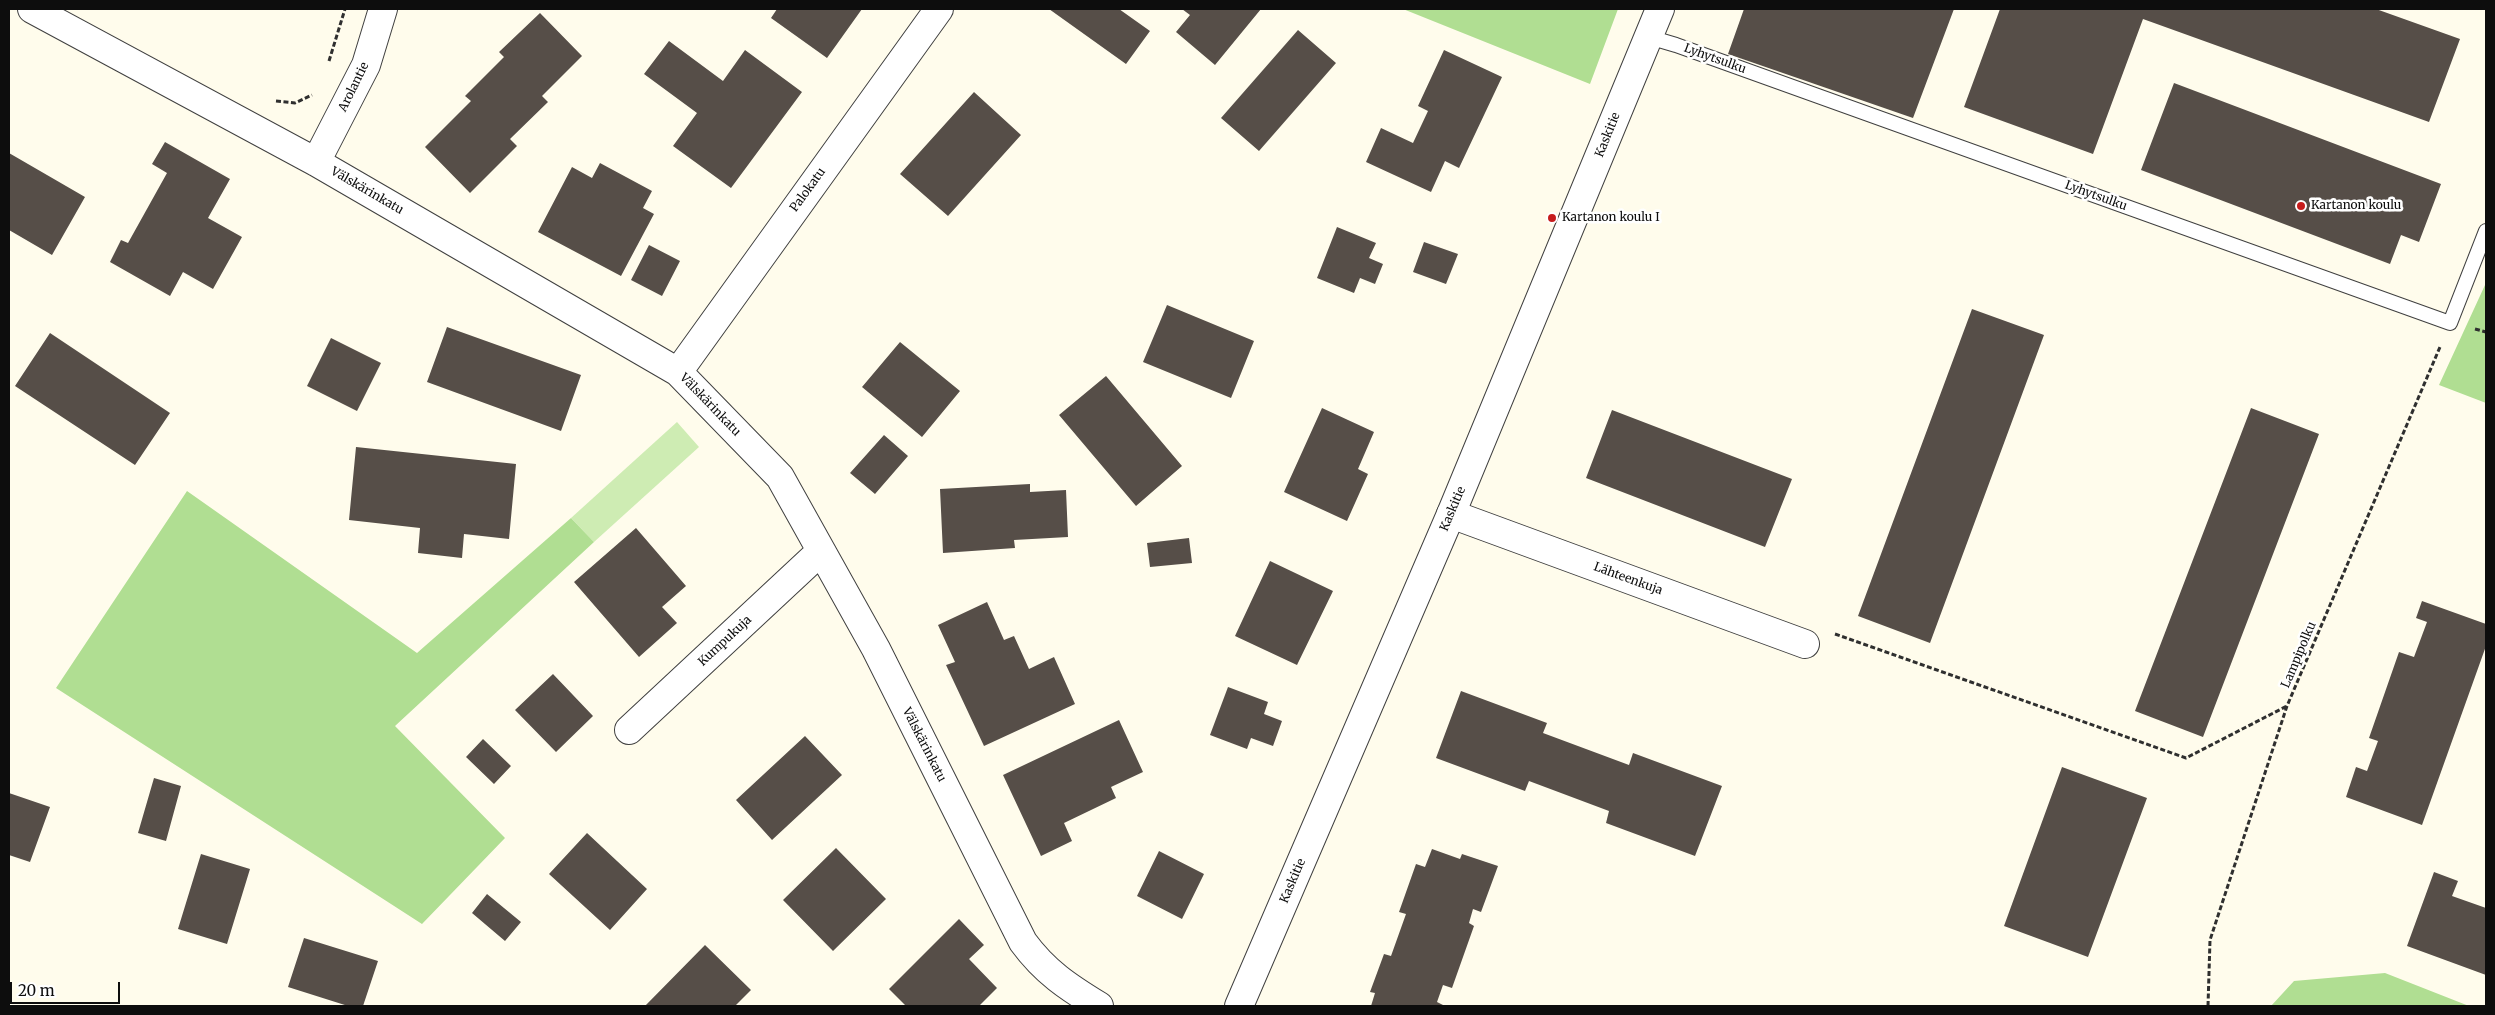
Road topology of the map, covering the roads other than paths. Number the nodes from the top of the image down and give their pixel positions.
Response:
1 (32, 9) edge
2 (383, 9) edge
3 (939, 9) edge
4 (1660, 9) edge
5 (1649, 37) junction
6 (316, 162) junction
7 (2486, 231) edge
8 (678, 372) junction
9 (1452, 514) junction
10 (821, 551) junction
11 (1805, 644) road end
12 (628, 730) dead end
13 (1099, 1006) edge
14 (1239, 1006) edge

1 - 6 street, Välskärinkatu
2 - 6 street, Arolantie
3 - 8 street, Palokatu
4 - 5 street, Kaskitie
5 - 7 lane, Lyhytsulku
5 - 9 street, Kaskitie
6 - 8 street, Välskärinkatu
8 - 10 street, Välskärinkatu
9 - 11 street, Lähteenkuja
9 - 14 street, Kaskitie
10 - 12 street, Kumpukuja
10 - 13 street, Välskärinkatu

